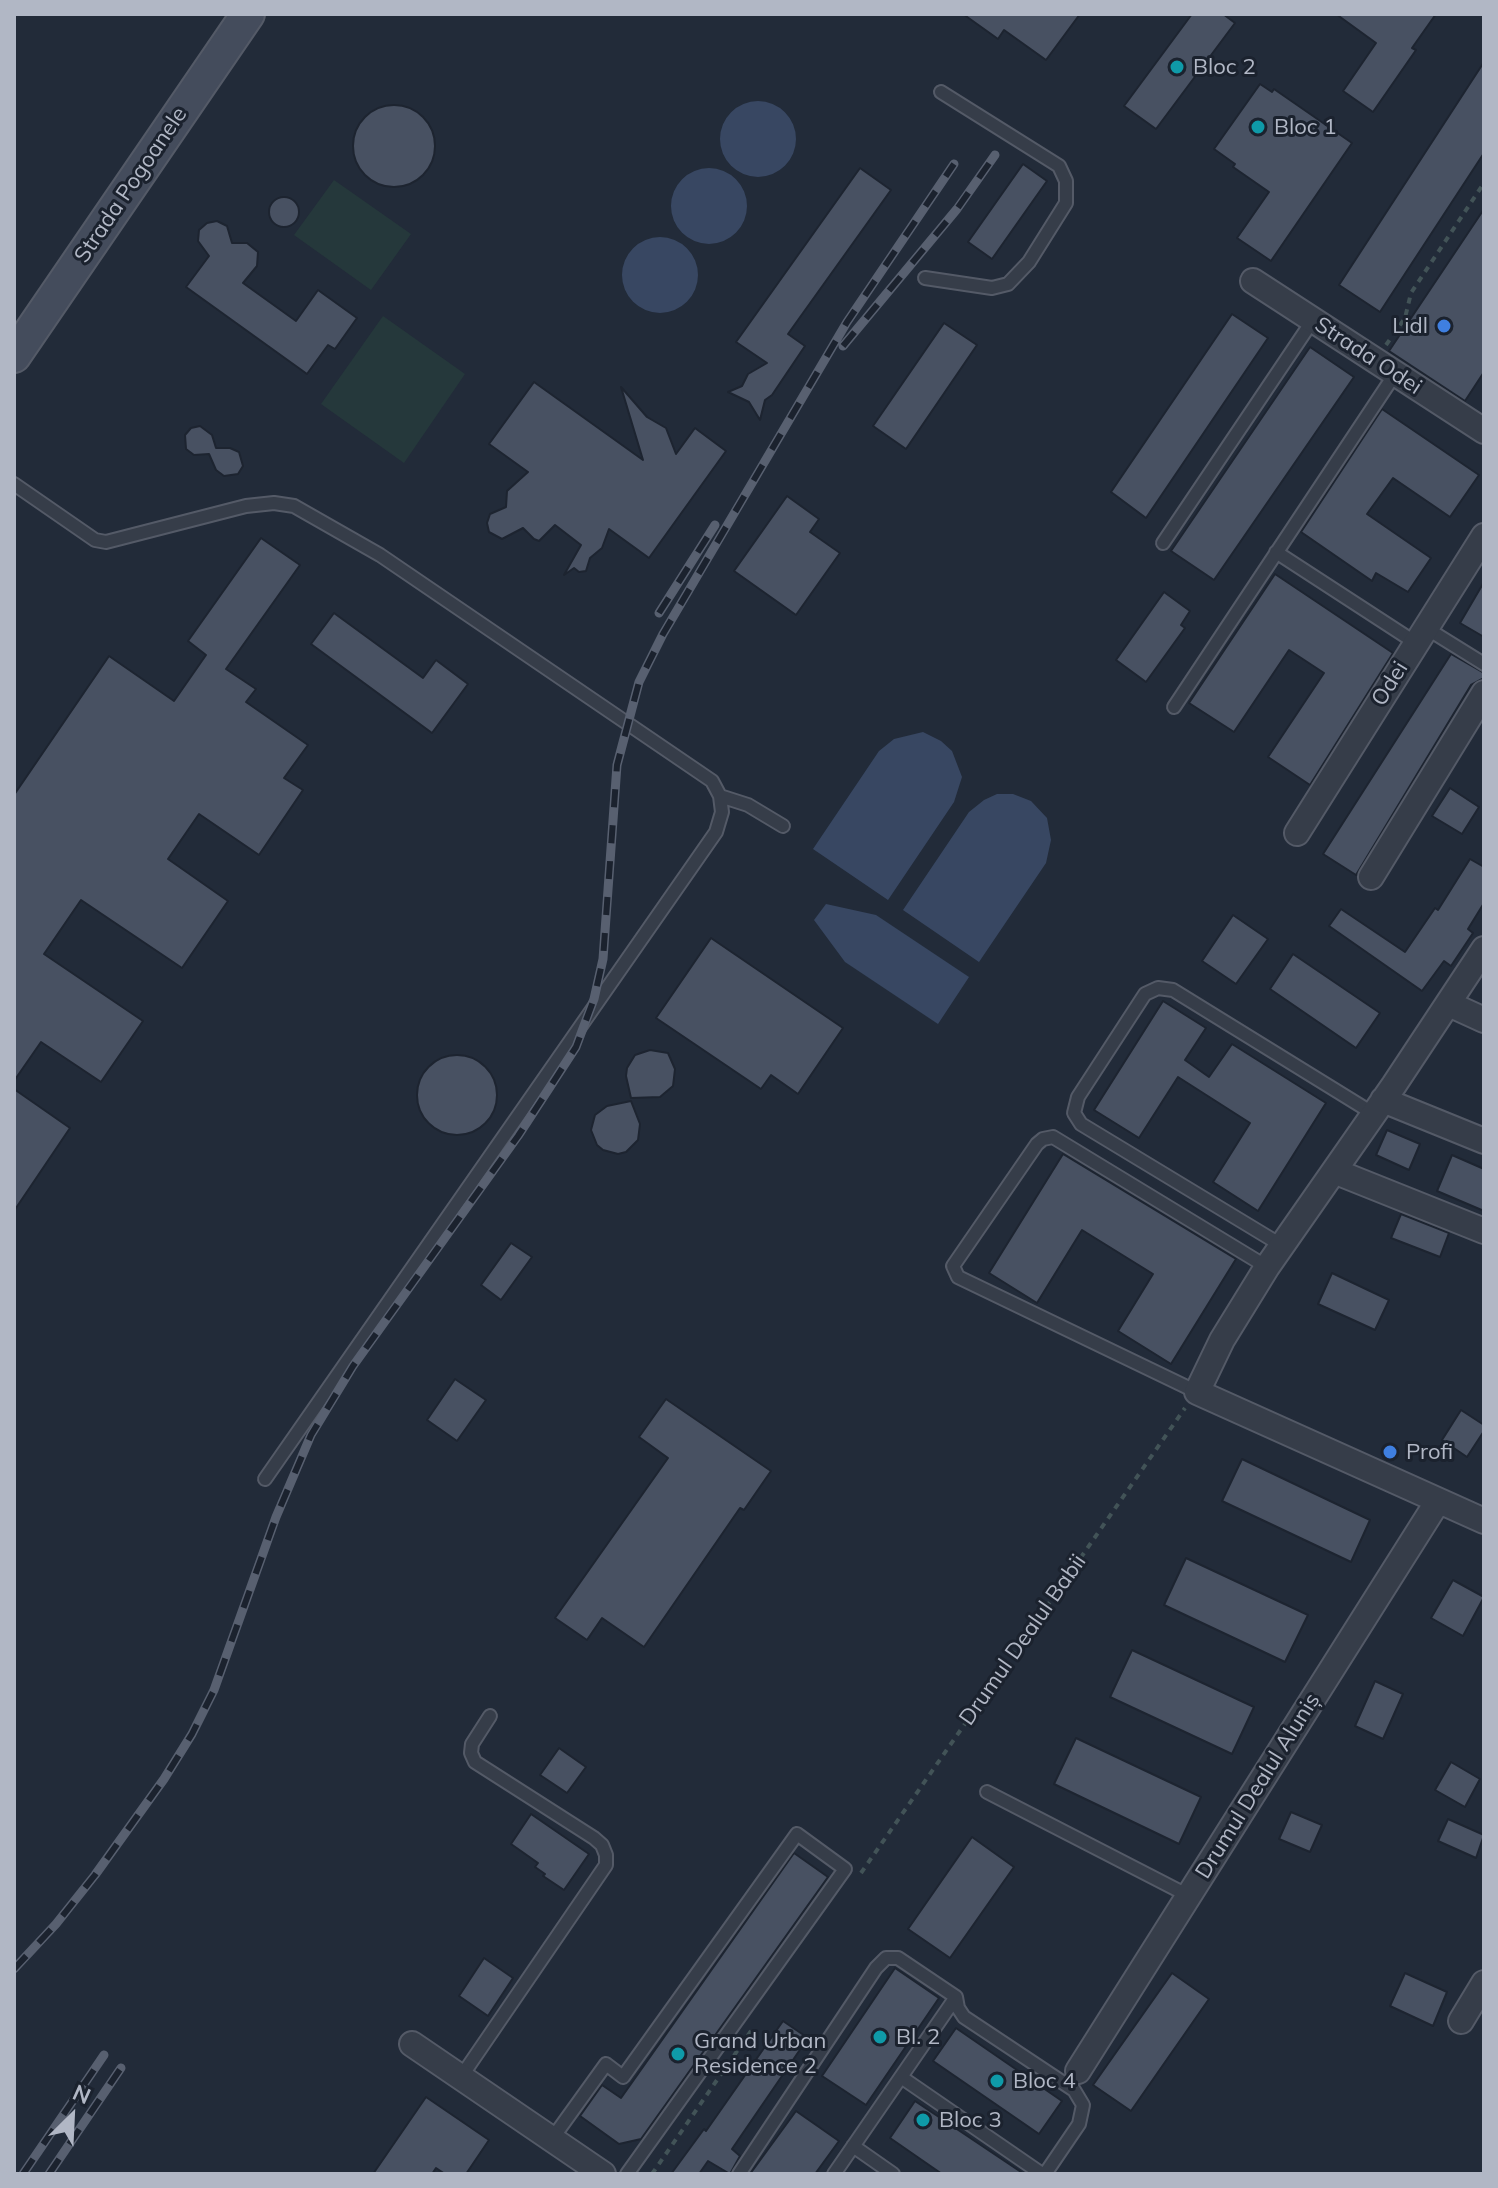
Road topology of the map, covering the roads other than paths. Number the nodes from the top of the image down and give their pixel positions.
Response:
1 (248, 14) edge
2 (941, 92) dead end
3 (925, 278) dead end
4 (1253, 281) dead end
5 (1313, 320) junction
6 (14, 356) edge
7 (1386, 367) junction
8 (1484, 431) edge
9 (14, 484) edge
10 (1484, 536) edge
11 (1163, 543) dead end
12 (1276, 552) junction
13 (1421, 635) junction
14 (1484, 664) edge
15 (1484, 693) edge
16 (1174, 707) dead end
17 (720, 796) junction
18 (783, 826) dead end
19 (1297, 833) dead end
20 (1371, 877) dead end
21 (1484, 949) edge
22 (1449, 1004) junction
23 (1484, 1020) edge
24 (1378, 1107) junction
25 (1484, 1141) edge
26 (1334, 1171) junction
27 (1484, 1231) edge
28 (1281, 1245) junction
29 (1267, 1267) junction
30 (1197, 1392) junction
31 (265, 1479) dead end
32 (1438, 1501) junction
33 (1484, 1521) edge
34 (490, 1716) dead end
35 (987, 1792) dead end
36 (1189, 1896) junction
37 (1484, 1983) edge
38 (956, 1997) junction
39 (1461, 2021) dead end
40 (412, 2044) dead end
41 (1078, 2071) dead end
42 (461, 2077) junction
43 (901, 2077) junction
44 (552, 2139) junction
45 (853, 2146) junction
46 (603, 2174) edge
47 (627, 2174) edge
48 (739, 2174) edge
49 (834, 2174) edge
50 (893, 2174) edge
51 (1044, 2174) edge

1 - 6 street, Strada Pogoanele
2 - 3 lane
4 - 5 street, Strada Odei
5 - 7 street, Strada Odei
5 - 11 lane
7 - 8 street, Strada Odei
7 - 12 lane
9 - 17 lane
10 - 13 street, Odei
12 - 13 lane
12 - 16 lane
13 - 14 lane
13 - 19 street, Odei
15 - 20 street
17 - 18 lane
17 - 31 lane
21 - 22 street
22 - 23 street
22 - 24 street
24 - 25 street
24 - 26 street
24 - 28 lane
26 - 27 street
26 - 28 street
28 - 29 street
29 - 30 street
29 - 30 lane
30 - 32 street
32 - 33 street
32 - 36 street, Drumul Dealul Aluniș
34 - 42 lane
35 - 36 lane
36 - 41 street, Drumul Dealul Aluniș
37 - 39 street
38 - 43 lane
38 - 48 lane
38 - 51 lane
40 - 42 street
42 - 44 street
43 - 45 lane
43 - 51 lane
44 - 46 street
44 - 47 lane
45 - 49 lane
45 - 50 lane

